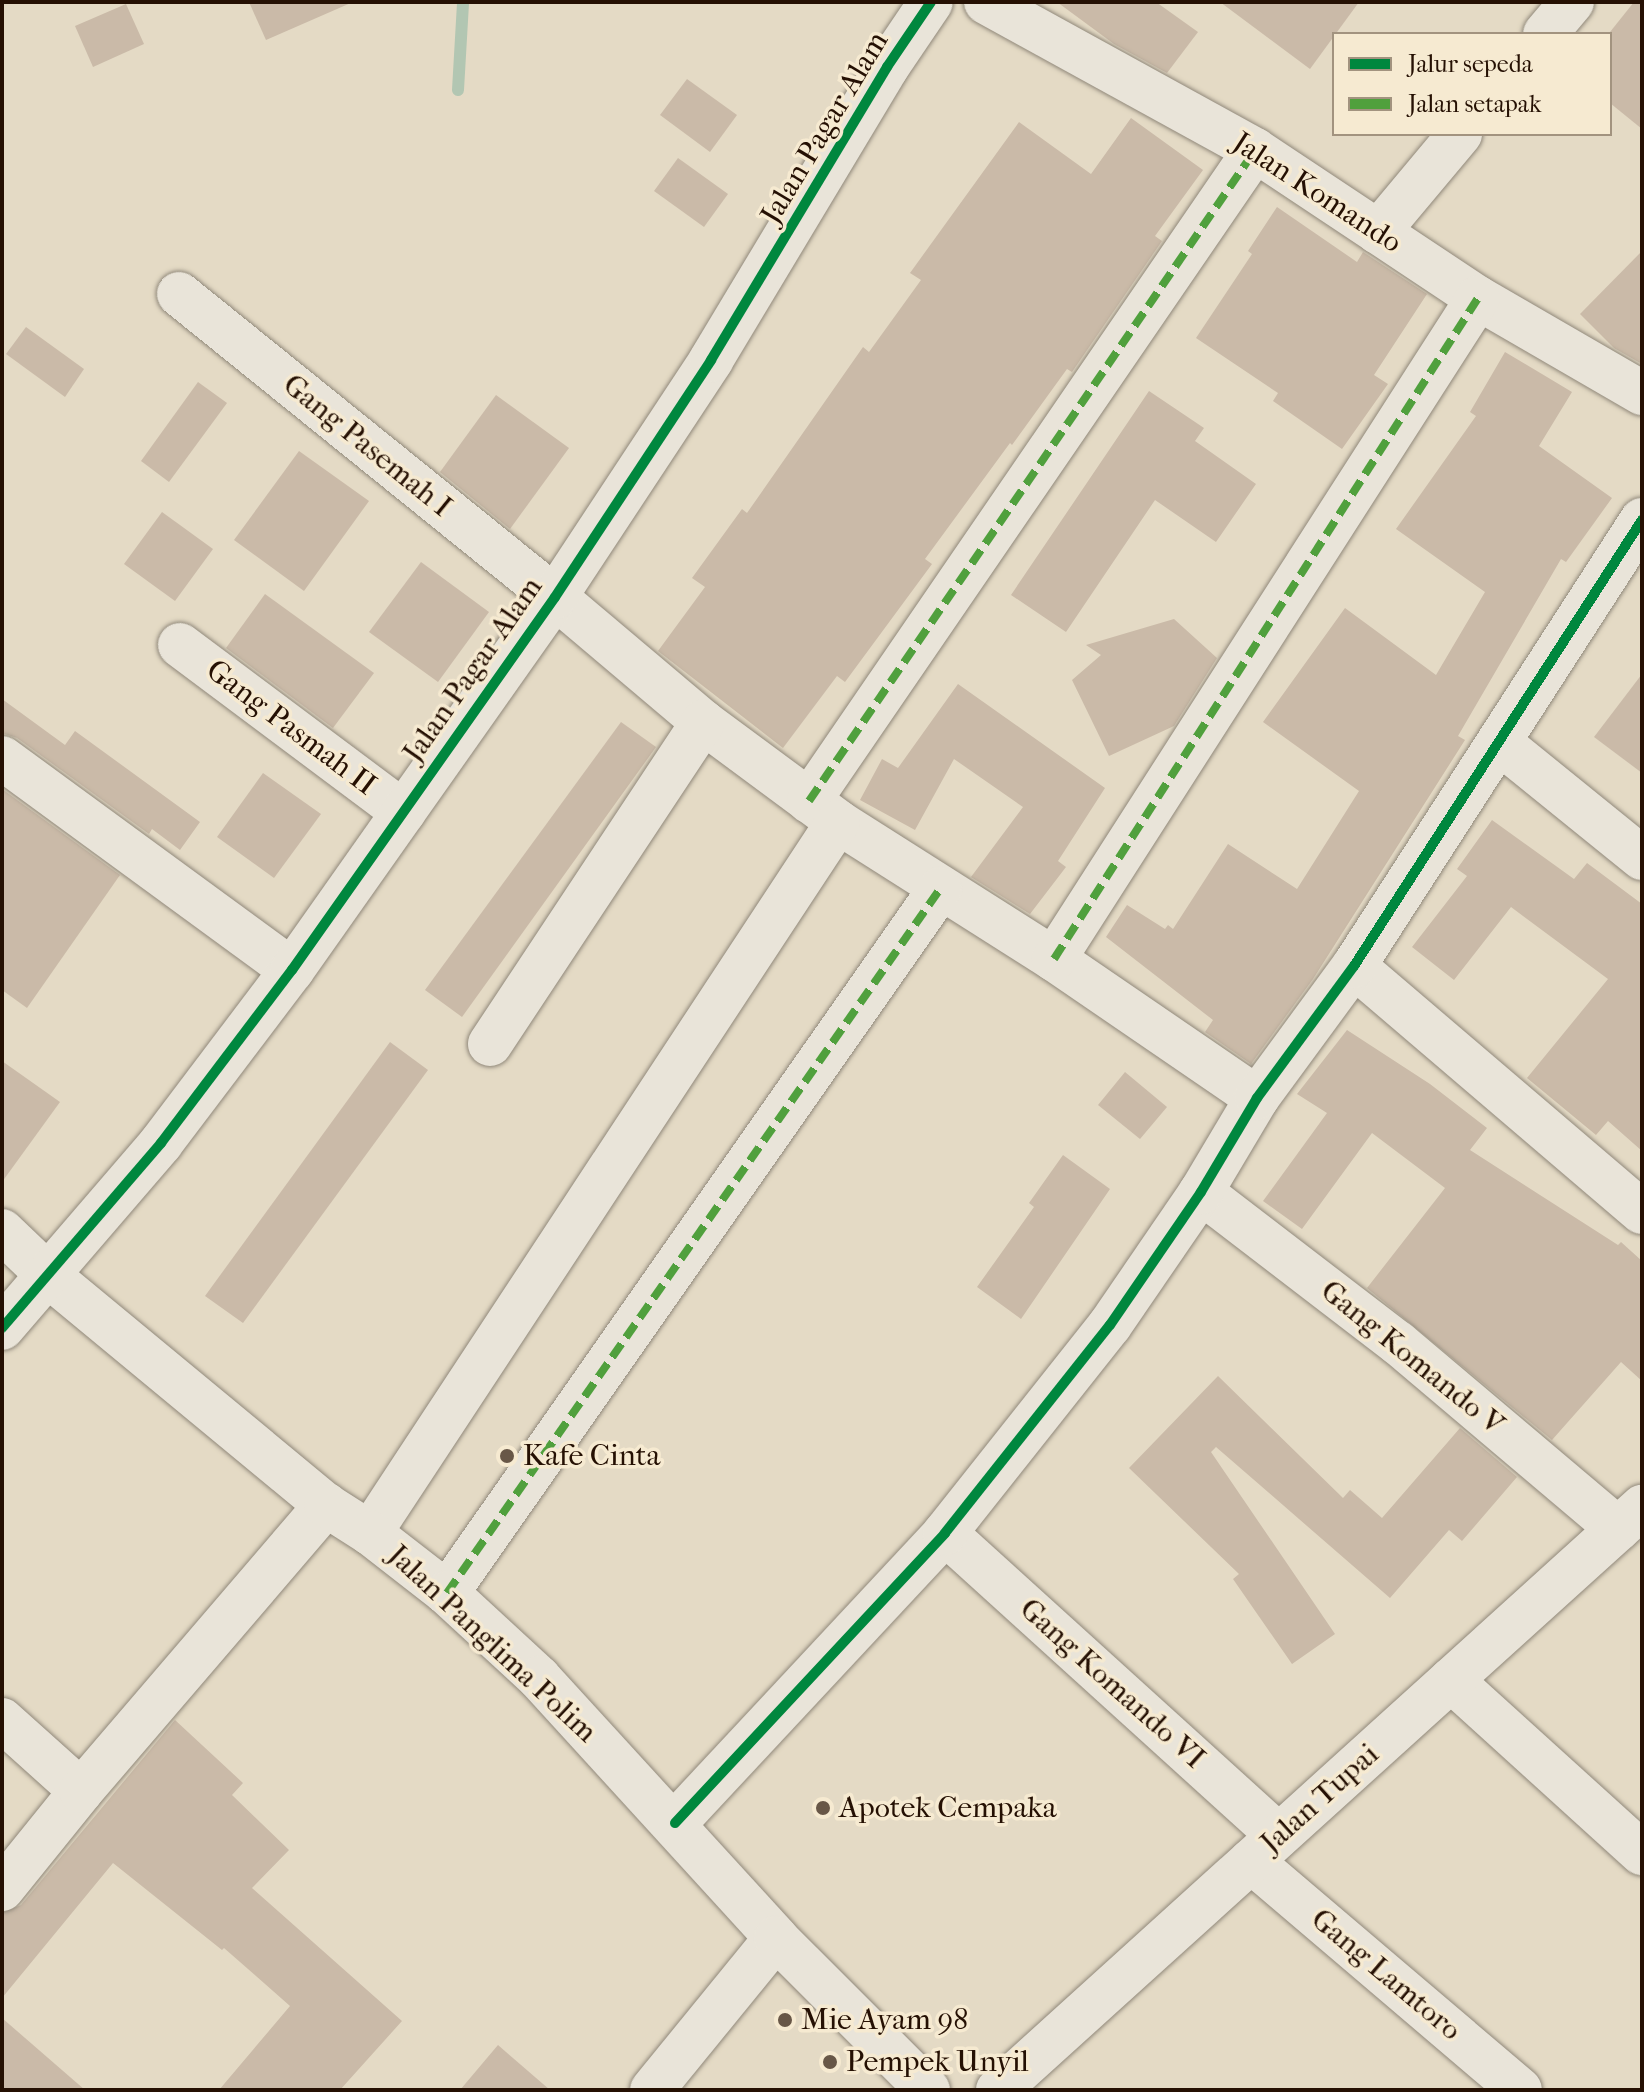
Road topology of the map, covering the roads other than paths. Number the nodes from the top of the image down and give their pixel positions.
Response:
1 (931, 2) edge
2 (986, 2) edge
3 (1572, 2) edge
4 (1547, 32) edge
5 (1458, 136) edge
6 (1255, 150) junction
7 (1378, 232) junction
8 (179, 294) dead end
9 (1478, 298) junction
10 (1642, 393) edge
11 (1642, 520) edge
12 (555, 597) junction
13 (180, 645) dead end
14 (703, 722) junction
15 (1500, 743) junction
16 (2, 758) edge
17 (403, 812) junction
18 (823, 812) junction
19 (1642, 858) edge
20 (940, 889) junction
21 (1054, 959) junction
22 (1354, 966) junction
23 (292, 970) junction
24 (490, 1044) dead end
25 (1257, 1098) junction
26 (1201, 1192) junction
27 (1642, 1212) edge
28 (2, 1231) edge
29 (49, 1276) junction
30 (2, 1328) edge
31 (326, 1505) junction
32 (1630, 1518) edge
33 (370, 1533) junction
34 (945, 1533) junction
35 (447, 1593) junction
36 (1451, 1680) junction
37 (2, 1720) edge
38 (81, 1791) junction
39 (675, 1823) junction
40 (1265, 1848) junction
41 (1642, 1853) edge
42 (2, 1889) edge
43 (776, 1938) junction
44 (652, 2090) edge
45 (928, 2090) edge
46 (998, 2090) edge
47 (1520, 2090) edge

1 - 12 street, Jalan Pagar Alam
2 - 6 street, Jalan Komando
3 - 4 street
5 - 7 street
6 - 7 street, Jalan Komando
6 - 18 street
7 - 9 street, Jalan Komando
8 - 12 street, Gang Pasemah I
9 - 10 street, Jalan Komando
9 - 21 street
11 - 15 street
12 - 14 street, Gang Pasemah I
12 - 17 street, Jalan Pagar Alam
13 - 17 street, Gang Pasmah II
14 - 18 street, Gang Pasemah I
14 - 24 street
15 - 19 street
15 - 22 street
16 - 23 street
17 - 23 street, Jalan Pagar Alam
18 - 20 street, Gang Pasemah I
18 - 33 street
20 - 21 street, Gang Pasemah I
20 - 35 street
21 - 25 street, Gang Pasemah I
22 - 25 street
22 - 27 street
23 - 29 street, Jalan Pagar Alam
25 - 26 street
26 - 32 street, Gang Komando V
26 - 34 street
28 - 29 street, Jalan Panglima Polim
29 - 30 street, Jalan Pagar Alam
29 - 31 street, Jalan Panglima Polim
31 - 33 street, Jalan Panglima Polim
31 - 38 street
32 - 36 street, Jalan Tupai
33 - 35 street, Jalan Panglima Polim
34 - 39 street
34 - 40 street, Gang Komando VI
35 - 39 street, Jalan Panglima Polim
36 - 40 street, Jalan Tupai
36 - 41 street
37 - 38 street
38 - 42 street
39 - 43 street, Jalan Panglima Polim
40 - 46 street, Jalan Tupai
40 - 47 street, Gang Lamtoro
43 - 44 street
43 - 45 street, Jalan Panglima Polim

